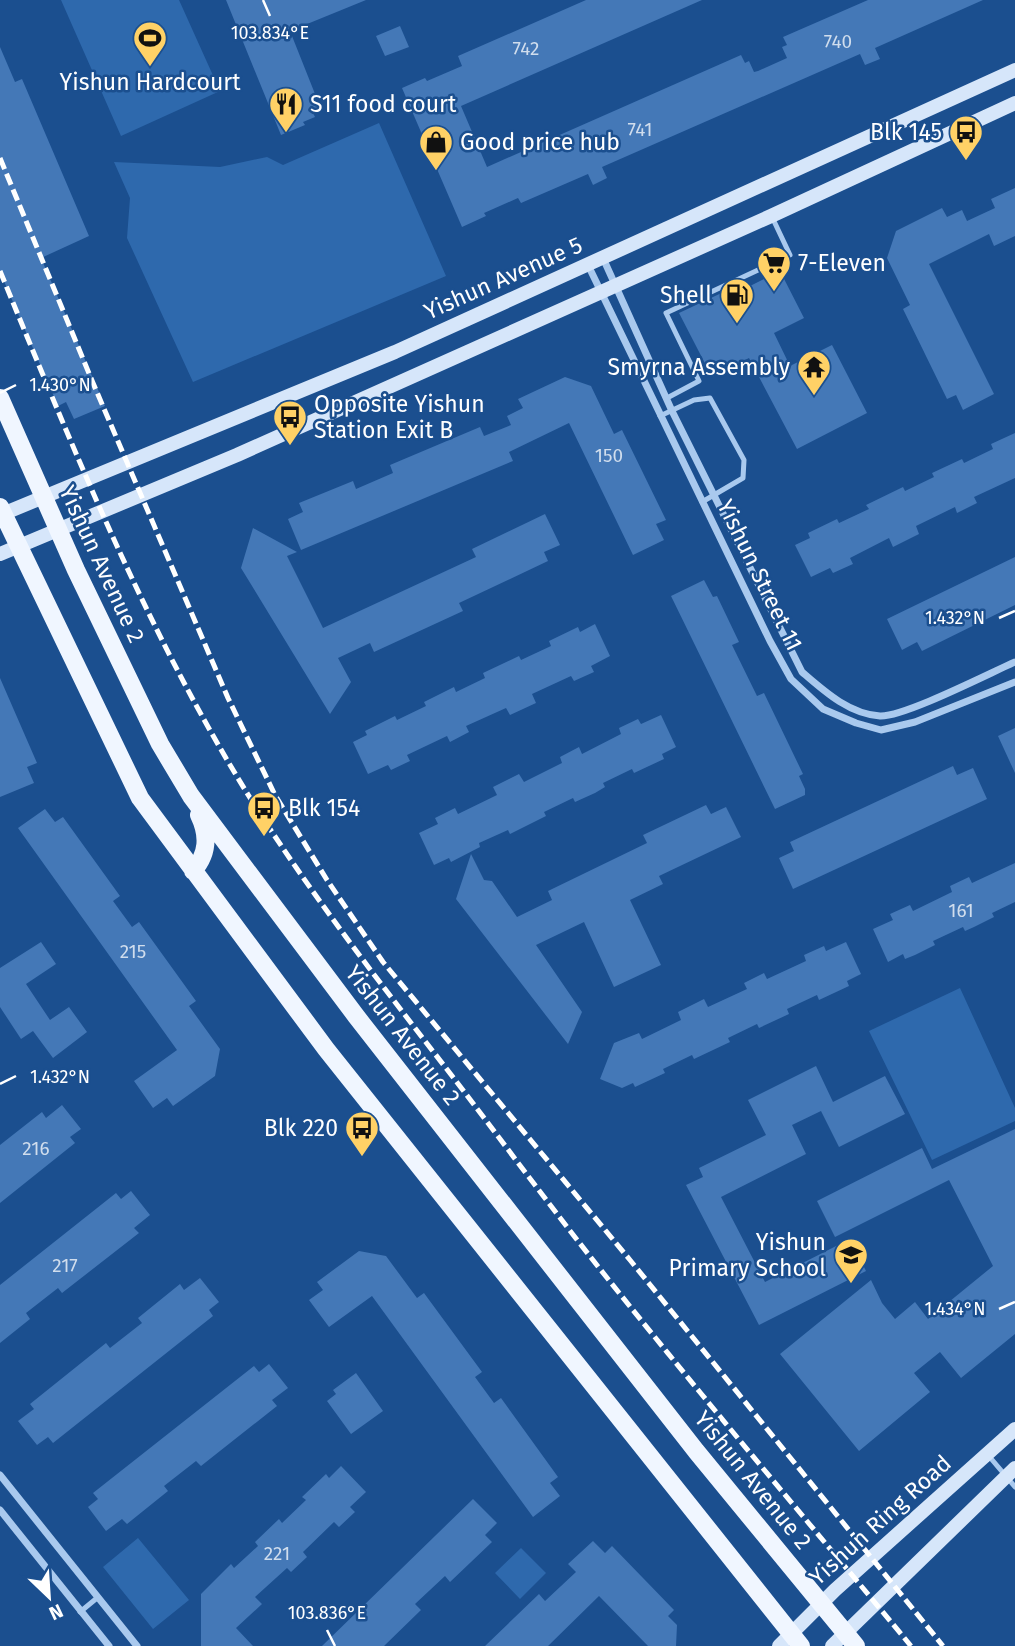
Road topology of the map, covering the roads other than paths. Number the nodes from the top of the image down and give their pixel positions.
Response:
1 (1015, 70) edge
2 (1015, 103) edge
3 (771, 216) junction
4 (603, 257) junction
5 (588, 264) junction
6 (616, 285) junction
7 (599, 292) junction
8 (0, 398) edge
9 (667, 398) junction
10 (672, 411) junction
11 (660, 416) junction
12 (715, 495) junction
13 (43, 497) junction
14 (702, 502) junction
15 (1, 512) edge
16 (58, 530) junction
17 (734, 534) junction
18 (720, 539) junction
19 (18, 547) junction
20 (0, 554) edge
21 (1015, 662) edge
22 (1015, 682) edge
23 (191, 796) junction
24 (193, 871) junction
25 (1015, 1429) edge
26 (987, 1454) junction
27 (0, 1475) edge
28 (1012, 1477) edge
29 (0, 1510) edge
30 (97, 1598) junction
31 (821, 1603) junction
32 (80, 1612) junction
33 (851, 1640) edge
34 (790, 1642) edge
35 (109, 1646) edge
36 (137, 1646) edge
37 (832, 1646) edge

1 - 4 main road, Yishun Avenue 5
2 - 3 main road
3 - 6 main road
3 - 9 lane
4 - 5 main road, Yishun Avenue 5
4 - 6 street, Yishun Street 11
5 - 7 street, Yishun Street 11
5 - 13 main road, Yishun Avenue 5
6 - 7 main road
6 - 9 street, Yishun Street 11
7 - 11 street, Yishun Street 11
7 - 16 main road
8 - 13 main road, Yishun Avenue 2
9 - 10 street, Yishun Street 11
10 - 11 lane
10 - 12 street, Yishun Street 11
10 - 12 lane
11 - 14 street, Yishun Street 11
12 - 14 lane
12 - 17 street, Yishun Street 11
13 - 15 main road, Yishun Avenue 5
13 - 16 main road, Yishun Avenue 2
14 - 18 street, Yishun Street 11
15 - 19 main road
16 - 19 main road
16 - 23 main road, Yishun Avenue 2
17 - 18 lane
17 - 21 street, Yishun Street 11
18 - 22 street, Yishun Street 11
19 - 20 main road
19 - 24 main road
23 - 24 main road
23 - 31 main road, Yishun Avenue 2
24 - 34 main road
25 - 26 main road, Yishun Ring Road
26 - 28 lane
26 - 31 main road, Yishun Ring Road
27 - 30 street
28 - 33 main road
29 - 32 street
30 - 32 lane
30 - 36 street
31 - 33 main road, Yishun Avenue 2
31 - 34 main road, Yishun Ring Road
32 - 35 street
33 - 37 main road

